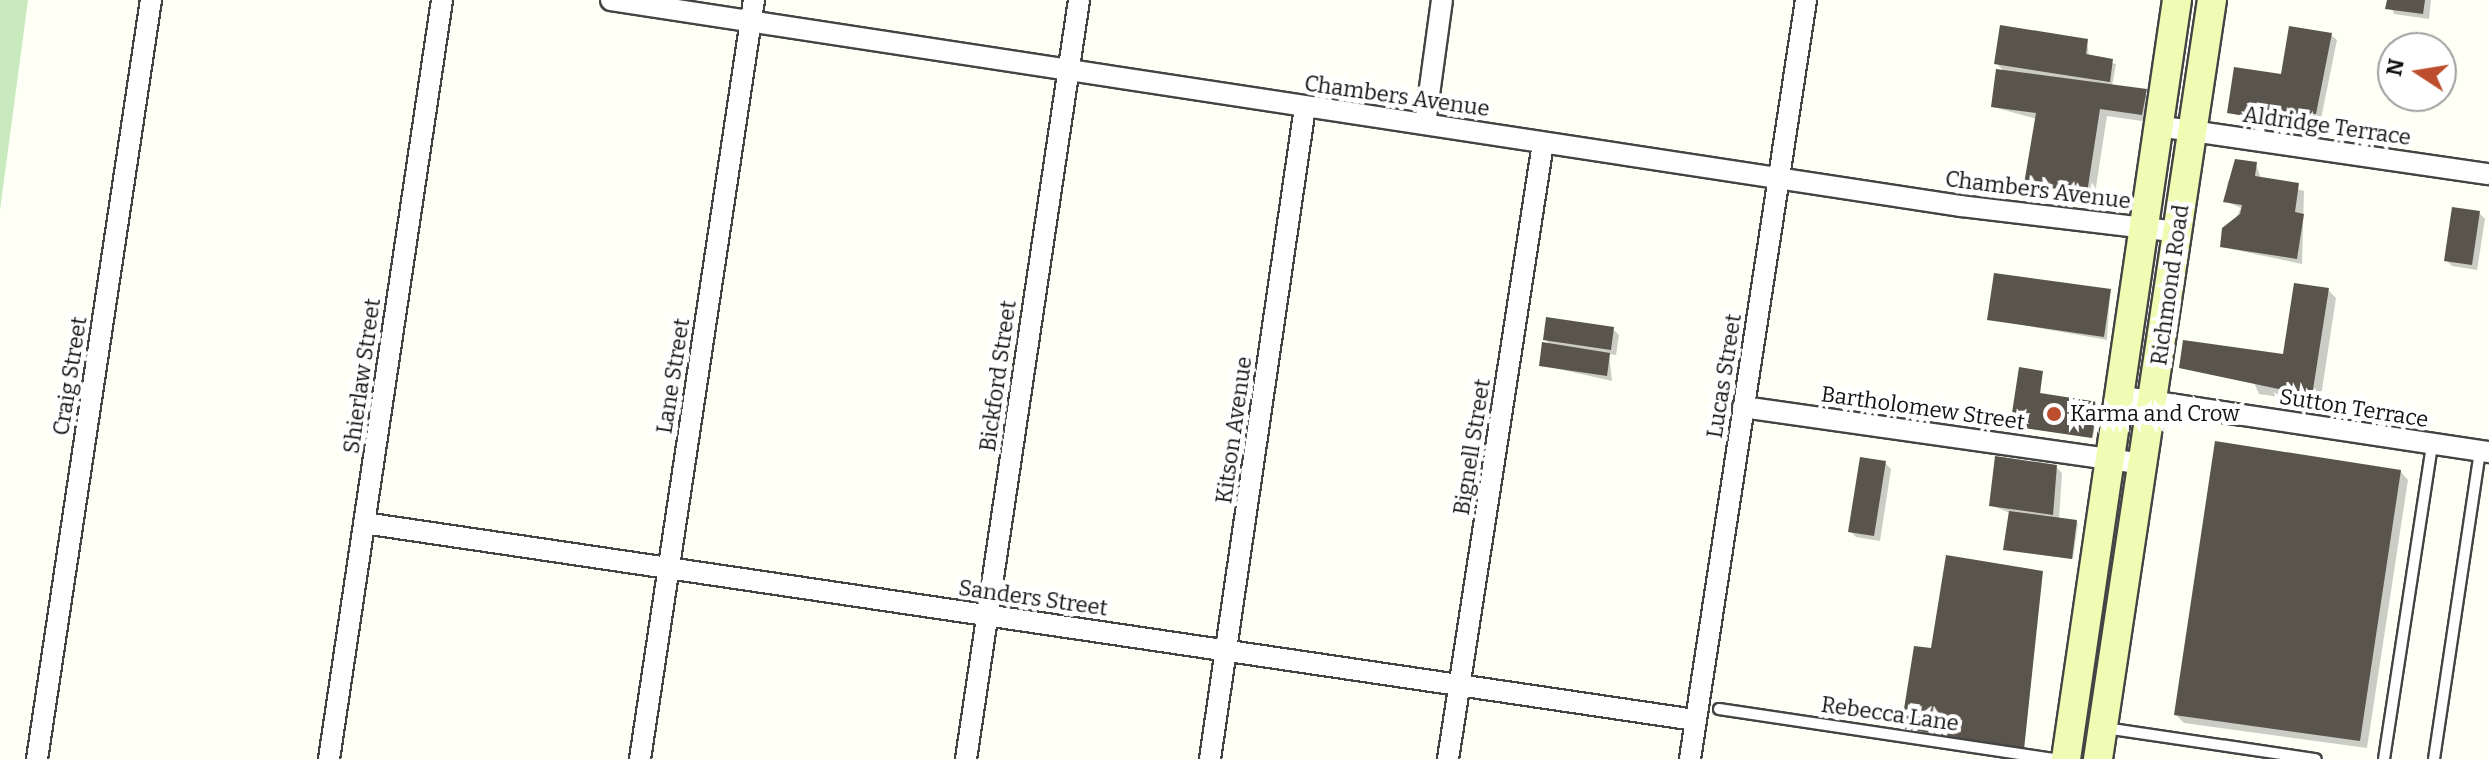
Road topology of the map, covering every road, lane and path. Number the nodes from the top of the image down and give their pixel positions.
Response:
1 (151, 0) edge
2 (442, 0) edge
3 (611, 0) edge
4 (754, 0) edge
5 (1079, 0) edge
6 (1442, 0) edge
7 (1806, 0) edge
8 (2177, 0) edge
9 (2212, 0) edge
10 (751, 22) junction
11 (1068, 71) junction
12 (1305, 107) junction
13 (1425, 124) junction
14 (2158, 126) junction
15 (2193, 131) junction
16 (1543, 143) junction
17 (2489, 174) edge
18 (1777, 177) junction
19 (2143, 227) junction
20 (2178, 232) junction
21 (2117, 396) junction
22 (2153, 402) junction
23 (1743, 407) junction
24 (2432, 444) junction
25 (2485, 452) edge
26 (2107, 458) junction
27 (2143, 464) junction
28 (364, 523) junction
29 (668, 567) junction
30 (987, 616) junction
31 (1226, 651) junction
32 (1459, 687) junction
33 (1719, 709) dead end
34 (1695, 720) junction
35 (2103, 727) junction
36 (37, 759) edge
37 (329, 759) edge
38 (640, 759) edge
39 (966, 759) edge
40 (1210, 759) edge
41 (1448, 759) edge
42 (1690, 759) edge
43 (2055, 759) edge
44 (2066, 759) edge
45 (2098, 759) edge
46 (2316, 759) edge
47 (2384, 759) edge
48 (2434, 759) edge

1 - 36 street, Craig Street
2 - 28 street, Shierlaw Street
3 - 10 street, Chambers Avenue
4 - 10 street, Lane Street
5 - 11 street, Bickford Street
6 - 13 street
7 - 18 street, Lucas Street
8 - 14 main road, Richmond Road
9 - 15 main road, Richmond Road
10 - 11 street, Chambers Avenue
10 - 29 street, Lane Street
11 - 12 street, Chambers Avenue
11 - 30 street, Bickford Street
12 - 13 street, Chambers Avenue
12 - 31 street, Kitson Avenue
13 - 16 street, Chambers Avenue
14 - 15 street, Aldridge Terrace
14 - 19 main road, Richmond Road
15 - 17 street, Aldridge Terrace
15 - 20 main road, Richmond Road
16 - 18 street, Chambers Avenue
16 - 32 street, Bignell Street
18 - 19 street, Chambers Avenue
18 - 23 street, Lucas Street
19 - 20 street, Chambers Avenue
19 - 21 main road, Richmond Road
20 - 22 main road, Richmond Road
21 - 22 street, Sutton Terrace
21 - 26 main road, Richmond Road
22 - 24 street, Sutton Terrace
22 - 27 main road, Richmond Road
23 - 26 street, Bartholomew Street
23 - 34 street, Lucas Street
24 - 25 street, Sutton Terrace
24 - 47 lane
25 - 48 lane
26 - 27 street, Bartholomew Street
26 - 44 main road, Richmond Road
27 - 35 main road, Richmond Road
28 - 29 street, Sanders Street
28 - 37 street, Shierlaw Street
29 - 30 street, Sanders Street
29 - 38 street, Lane Street
30 - 31 street, Sanders Street
30 - 39 street, Bickford Street
31 - 32 street, Sanders Street
31 - 40 street, Kitson Avenue
32 - 34 street, Sanders Street
32 - 41 street, Bignell Street
33 - 43 lane, Rebecca Lane
34 - 42 street, Lucas Street
35 - 45 main road, Richmond Road
35 - 46 lane

